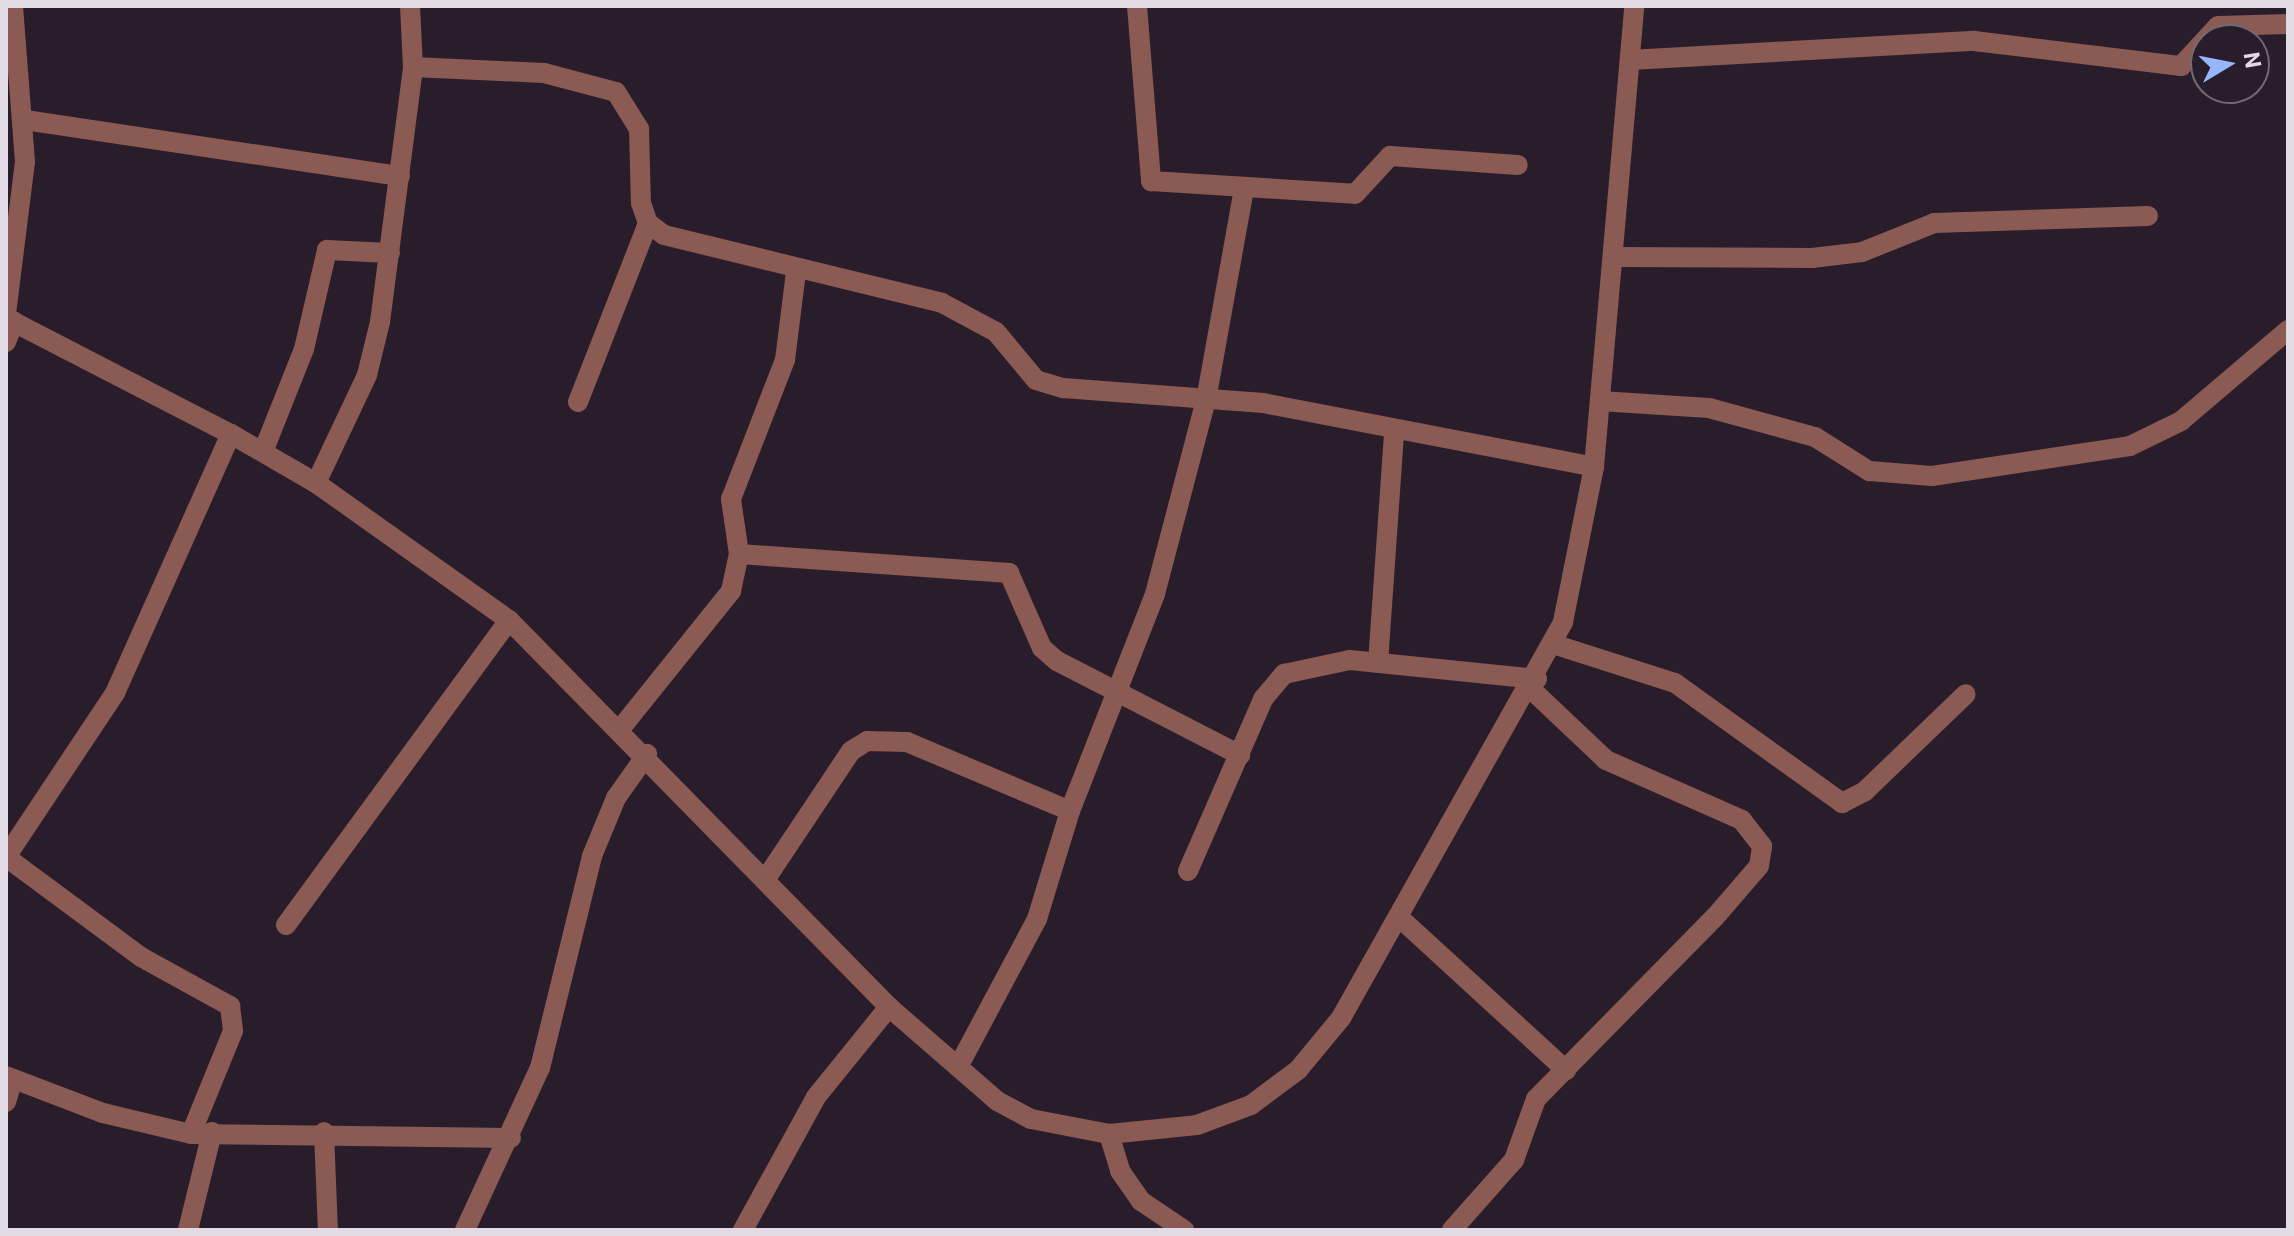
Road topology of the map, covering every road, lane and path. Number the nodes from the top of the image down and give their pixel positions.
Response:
1 (13, 6) edge
2 (410, 6) edge
3 (1137, 6) edge
4 (1634, 6) edge
5 (2288, 24) edge
6 (1630, 60) junction
7 (413, 67) junction
8 (25, 120) junction
9 (15, 160) edge
10 (1518, 165) dead end
11 (400, 176) junction
12 (1244, 189) junction
13 (2148, 216) dead end
14 (648, 223) junction
15 (390, 253) junction
16 (1615, 257) junction
17 (796, 272) junction
18 (9, 318) edge
19 (2288, 330) edge
20 (6, 342) edge
21 (1206, 400) junction
22 (1600, 401) junction
23 (578, 402) dead end
24 (1394, 433) junction
25 (231, 434) junction
26 (263, 452) junction
27 (1594, 467) junction
28 (316, 483) junction
29 (739, 554) junction
30 (509, 620) junction
31 (1553, 644) junction
32 (1378, 663) junction
33 (1534, 684) junction
34 (1966, 694) dead end
35 (1115, 696) junction
36 (621, 728) junction
37 (647, 754) junction
38 (1240, 755) junction
39 (1070, 811) junction
40 (6, 857) edge
41 (1188, 871) dead end
42 (767, 877) junction
43 (1401, 919) junction
44 (286, 925) dead end
45 (889, 1007) junction
46 (958, 1067) junction
47 (1566, 1070) junction
48 (9, 1078) edge
49 (6, 1102) edge
50 (212, 1132) junction
51 (324, 1132) junction
52 (191, 1134) junction
53 (1109, 1134) junction
54 (511, 1138) junction
55 (188, 1230) edge
56 (328, 1230) edge
57 (465, 1230) edge
58 (743, 1230) edge
59 (1184, 1230) edge
60 (1452, 1230) edge

1 - 8 street
2 - 7 street
3 - 12 street
4 - 6 street
5 - 6 street
6 - 16 street
7 - 11 street
7 - 14 street
8 - 9 street
8 - 11 street
9 - 18 street
10 - 12 street
11 - 15 street
12 - 21 street
13 - 16 street
14 - 17 street
14 - 23 street
15 - 26 street
15 - 28 street
16 - 22 street
17 - 21 street
17 - 29 street
18 - 20 street
18 - 25 street
19 - 22 street
21 - 24 street
21 - 35 street
22 - 27 street
24 - 27 street
24 - 32 street
25 - 26 street
25 - 40 street
26 - 28 street
27 - 31 street
28 - 30 street
29 - 35 street
29 - 36 street
30 - 36 street
30 - 44 street
31 - 33 street
31 - 34 street
32 - 33 street
32 - 38 street
33 - 43 street
33 - 47 street
35 - 38 street
35 - 39 street
36 - 37 street
37 - 42 street
37 - 54 street
38 - 41 street
39 - 42 street
39 - 46 street
40 - 52 street
42 - 45 street
43 - 47 street
43 - 53 street
45 - 46 street
45 - 58 street
46 - 53 street
47 - 60 street
48 - 49 street
48 - 52 street
50 - 51 street
50 - 52 street
50 - 55 street
51 - 54 street
51 - 56 street
53 - 59 street
54 - 57 street

